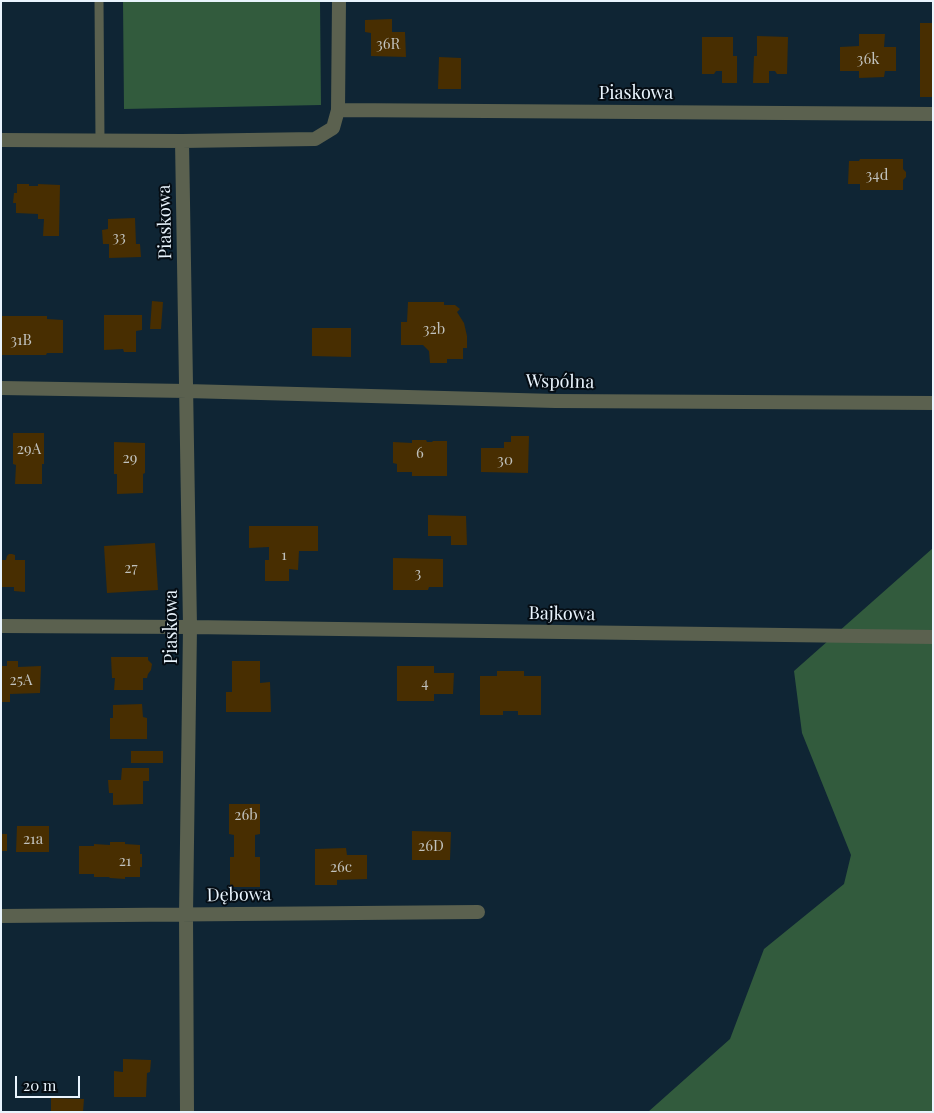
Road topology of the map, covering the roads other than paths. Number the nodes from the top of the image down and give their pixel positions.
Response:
1 (99, 1) edge
2 (339, 1) edge
3 (338, 110) junction
4 (933, 114) edge
5 (1, 140) edge
6 (100, 141) junction
7 (182, 142) junction
8 (1, 388) edge
9 (187, 391) junction
10 (933, 403) edge
11 (1, 626) edge
12 (190, 627) junction
13 (933, 637) edge
14 (478, 912) dead end
15 (186, 914) junction
16 (1, 916) edge
17 (187, 1112) edge

1 - 6 lane
2 - 3 street
3 - 4 street, Piaskowa
3 - 7 street
5 - 6 street
6 - 7 street
7 - 9 street, Piaskowa
8 - 9 street, Wspólna
9 - 10 street, Wspólna
9 - 12 street, Piaskowa
11 - 12 street, Bajkowa
12 - 13 street, Bajkowa
12 - 15 street, Piaskowa
14 - 15 street, Dębowa
15 - 16 street, Dębowa
15 - 17 street, Piaskowa

